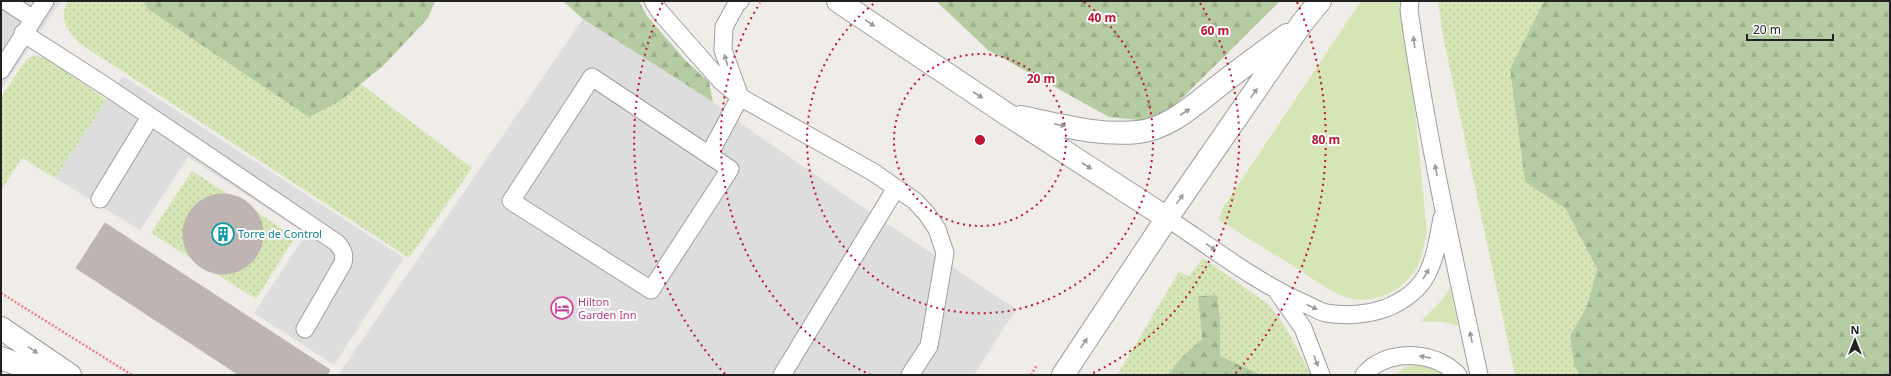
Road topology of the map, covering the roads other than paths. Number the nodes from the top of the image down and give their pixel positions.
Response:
1 (6, 1) edge
2 (45, 1) edge
3 (652, 1) edge
4 (740, 1) edge
5 (838, 1) edge
6 (1320, 1) edge
7 (1410, 1) edge
8 (33, 19) junction
9 (1302, 23) junction
10 (23, 33) junction
11 (6, 49) edge
12 (1, 70) edge
13 (740, 97) junction
14 (1008, 115) junction
15 (150, 117) junction
16 (709, 156) junction
17 (896, 188) junction
18 (100, 199) dead end
19 (1443, 208) junction
20 (1167, 218) junction
21 (1277, 291) junction
22 (1, 328) edge
23 (305, 329) dead end
24 (1, 358) edge
25 (46, 375) edge
26 (70, 375) edge
27 (782, 375) edge
28 (910, 375) edge
29 (1063, 375) edge
30 (1321, 375) edge
31 (1364, 375) edge
32 (1458, 375) edge
33 (1479, 375) edge

1 - 8 lane
2 - 8 lane
3 - 13 lane
13 -> 4 lane
5 -> 14 street
6 - 9 street
19 -> 7 lane
8 - 10 lane
14 -> 9 street
20 -> 9 street
10 - 11 lane
10 - 15 lane
11 - 12 lane
13 - 16 lane
13 - 17 lane
14 -> 20 street
15 - 18 lane
15 - 23 lane
16 - 16 lane
17 - 27 lane
17 - 28 lane
21 -> 19 lane
33 -> 19 lane
20 -> 21 lane
29 -> 20 street
21 -> 30 lane
22 -> 26 street
24 - 25 street
32 -> 31 lane

